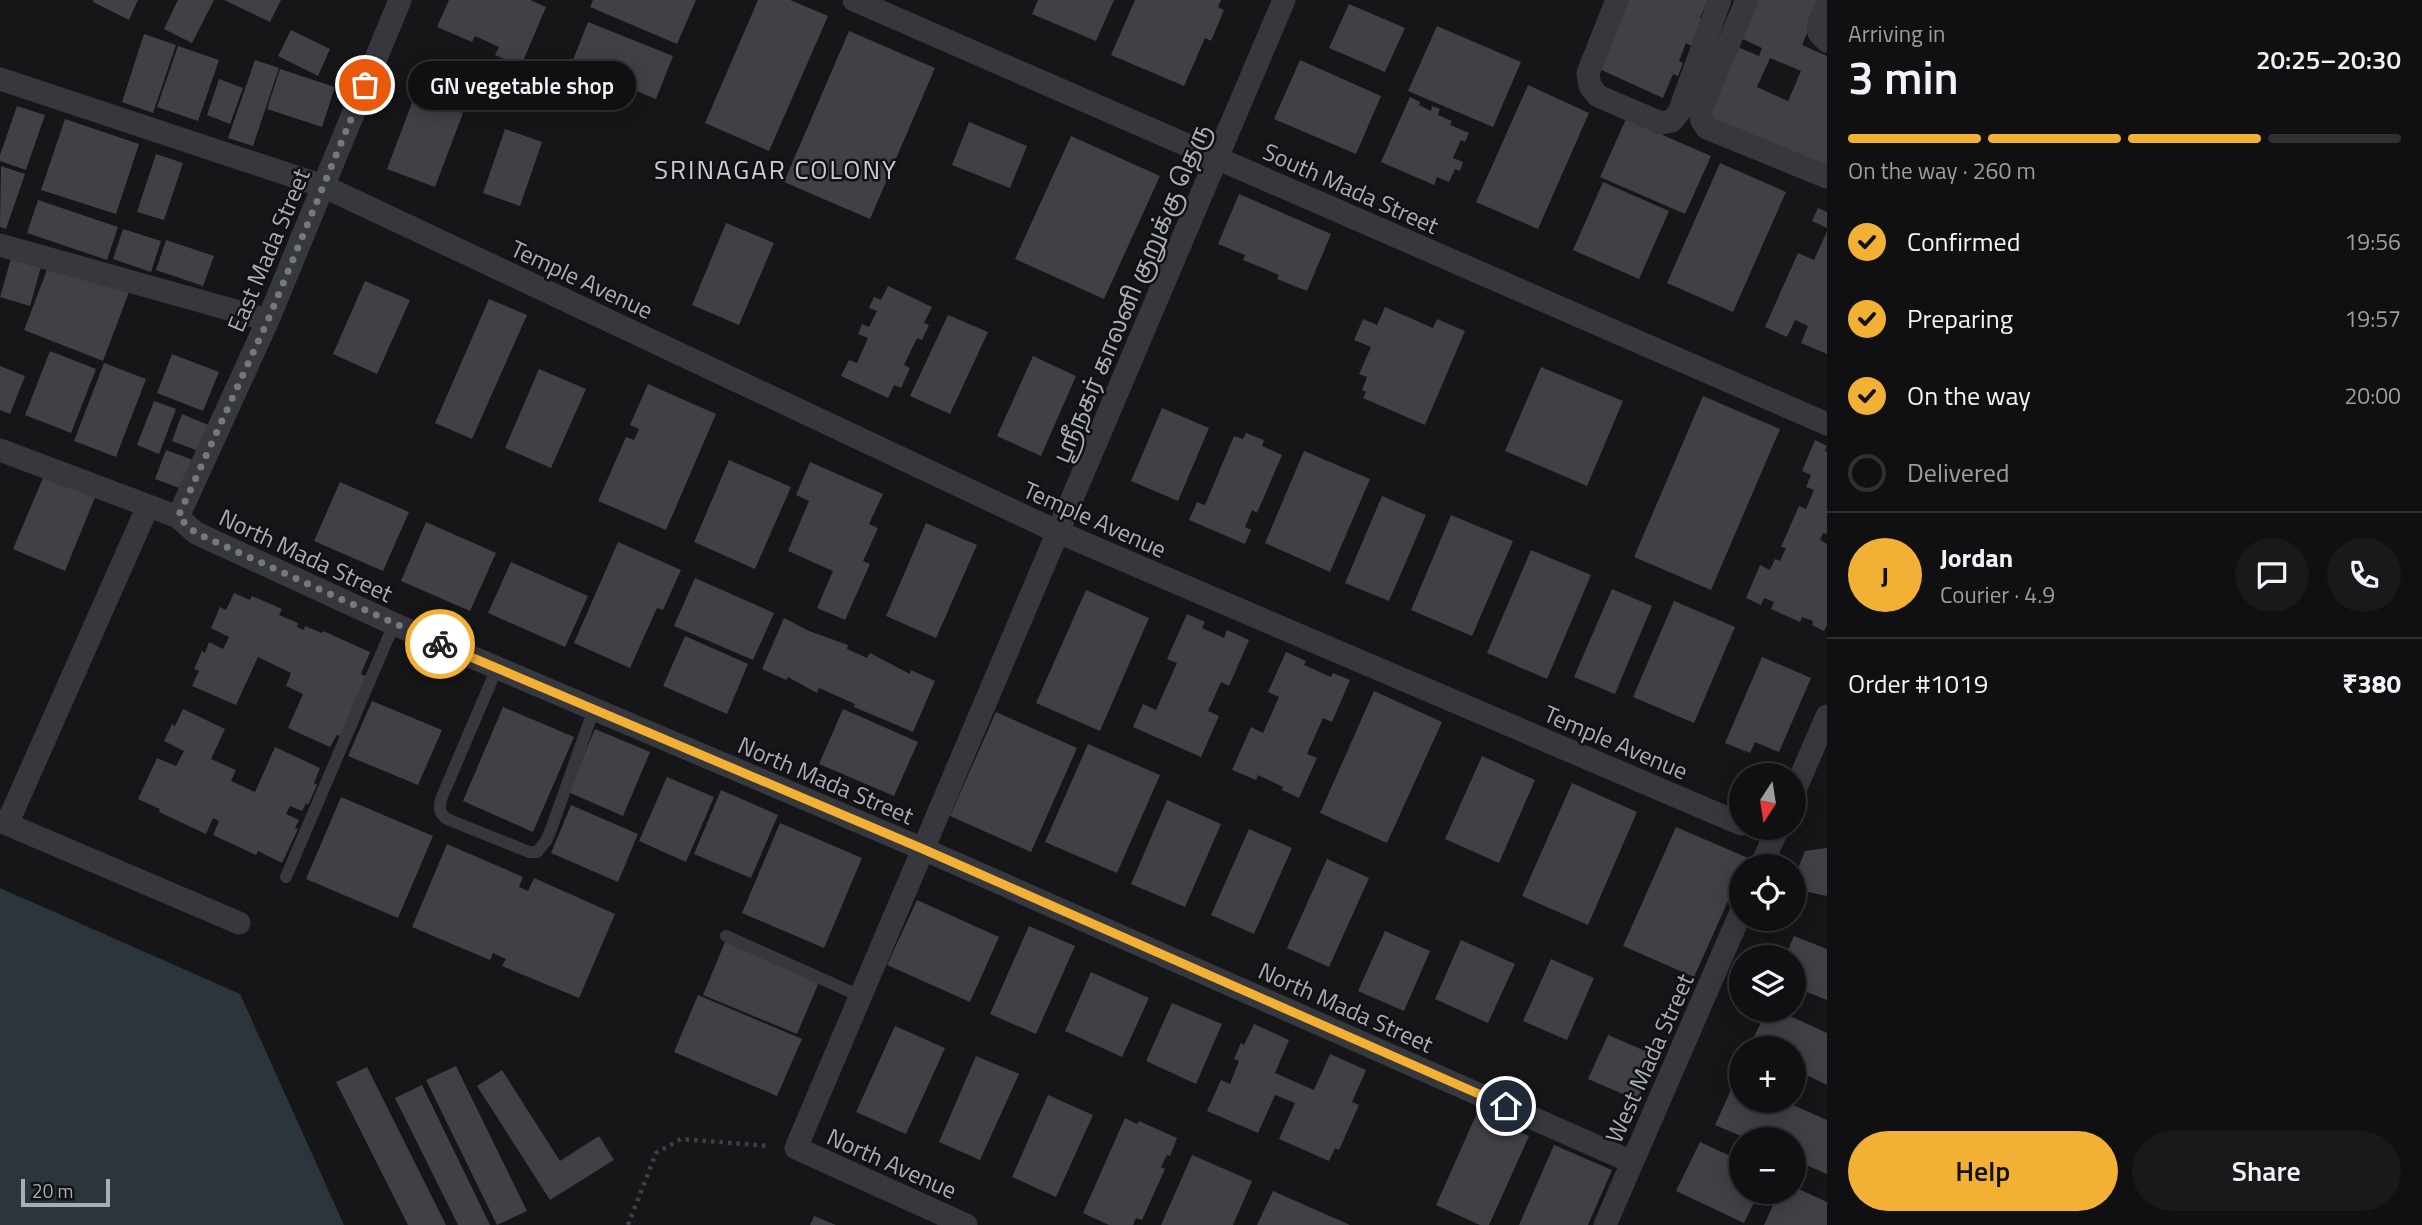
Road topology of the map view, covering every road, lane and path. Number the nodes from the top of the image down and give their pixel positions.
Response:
1 (855, 0) edge
2 (1284, 0) edge
3 (1617, 0) edge
4 (1720, 0) edge
5 (1747, 0) edge
6 (391, 3) edge
7 (1827, 4) edge
8 (1827, 41) edge
9 (0, 79) edge
10 (1217, 158) junction
11 (1827, 177) edge
12 (323, 186) junction
13 (0, 246) edge
14 (268, 320) junction
15 (1827, 424) edge
16 (0, 450) edge
17 (148, 506) junction
18 (178, 517) junction
19 (1058, 532) junction
20 (394, 624) junction
21 (497, 668) junction
22 (594, 709) junction
23 (1827, 716) edge
24 (1806, 764) edge
25 (1729, 819) edge
26 (3, 823) edge
27 (923, 849) junction
28 (286, 877) dead end
29 (239, 923) dead end
30 (1733, 931) edge
31 (726, 936) dead end
32 (860, 996) junction
33 (796, 1148) junction
34 (1632, 1162) junction
35 (628, 1225) edge
36 (966, 1225) edge
37 (1605, 1225) edge

1 - 10 street, South Mada Street
2 - 10 street, ஸ்ரீநகர் காலனி குறுக்கு தெரு
3 - 4 street
5 - 11 street
6 - 12 street, East Mada Street
7 - 8 street
9 - 12 street, Temple Avenue
10 - 15 street, South Mada Street
10 - 19 street, ஸ்ரீநகர் காலனி குறுக்கு தெரு
12 - 14 street, East Mada Street
12 - 19 street, Temple Avenue
13 - 14 street
14 - 18 street, East Mada Street
16 - 17 street, North Mada Street
17 - 18 street, North Mada Street
17 - 26 street
18 - 20 street, North Mada Street
19 - 25 street, Temple Avenue
19 - 27 street, ஸ்ரீநகர் காலனி குறுக்கு தெரு
20 - 21 street, North Mada Street
20 - 28 lane
21 - 22 street, North Mada Street
21 - 22 lane
22 - 27 street, North Mada Street
23 - 24 street
26 - 29 street
27 - 32 street, ஸ்ரீநகர் காலனி குறுக்கு தெரு
27 - 34 street, North Mada Street
30 - 34 street, West Mada Street
31 - 32 lane
32 - 33 street, ஸ்ரீநகர் காலனி குறுக்கு தெரு
33 - 35 path
33 - 36 street, North Avenue
34 - 37 street, West Mada Street

